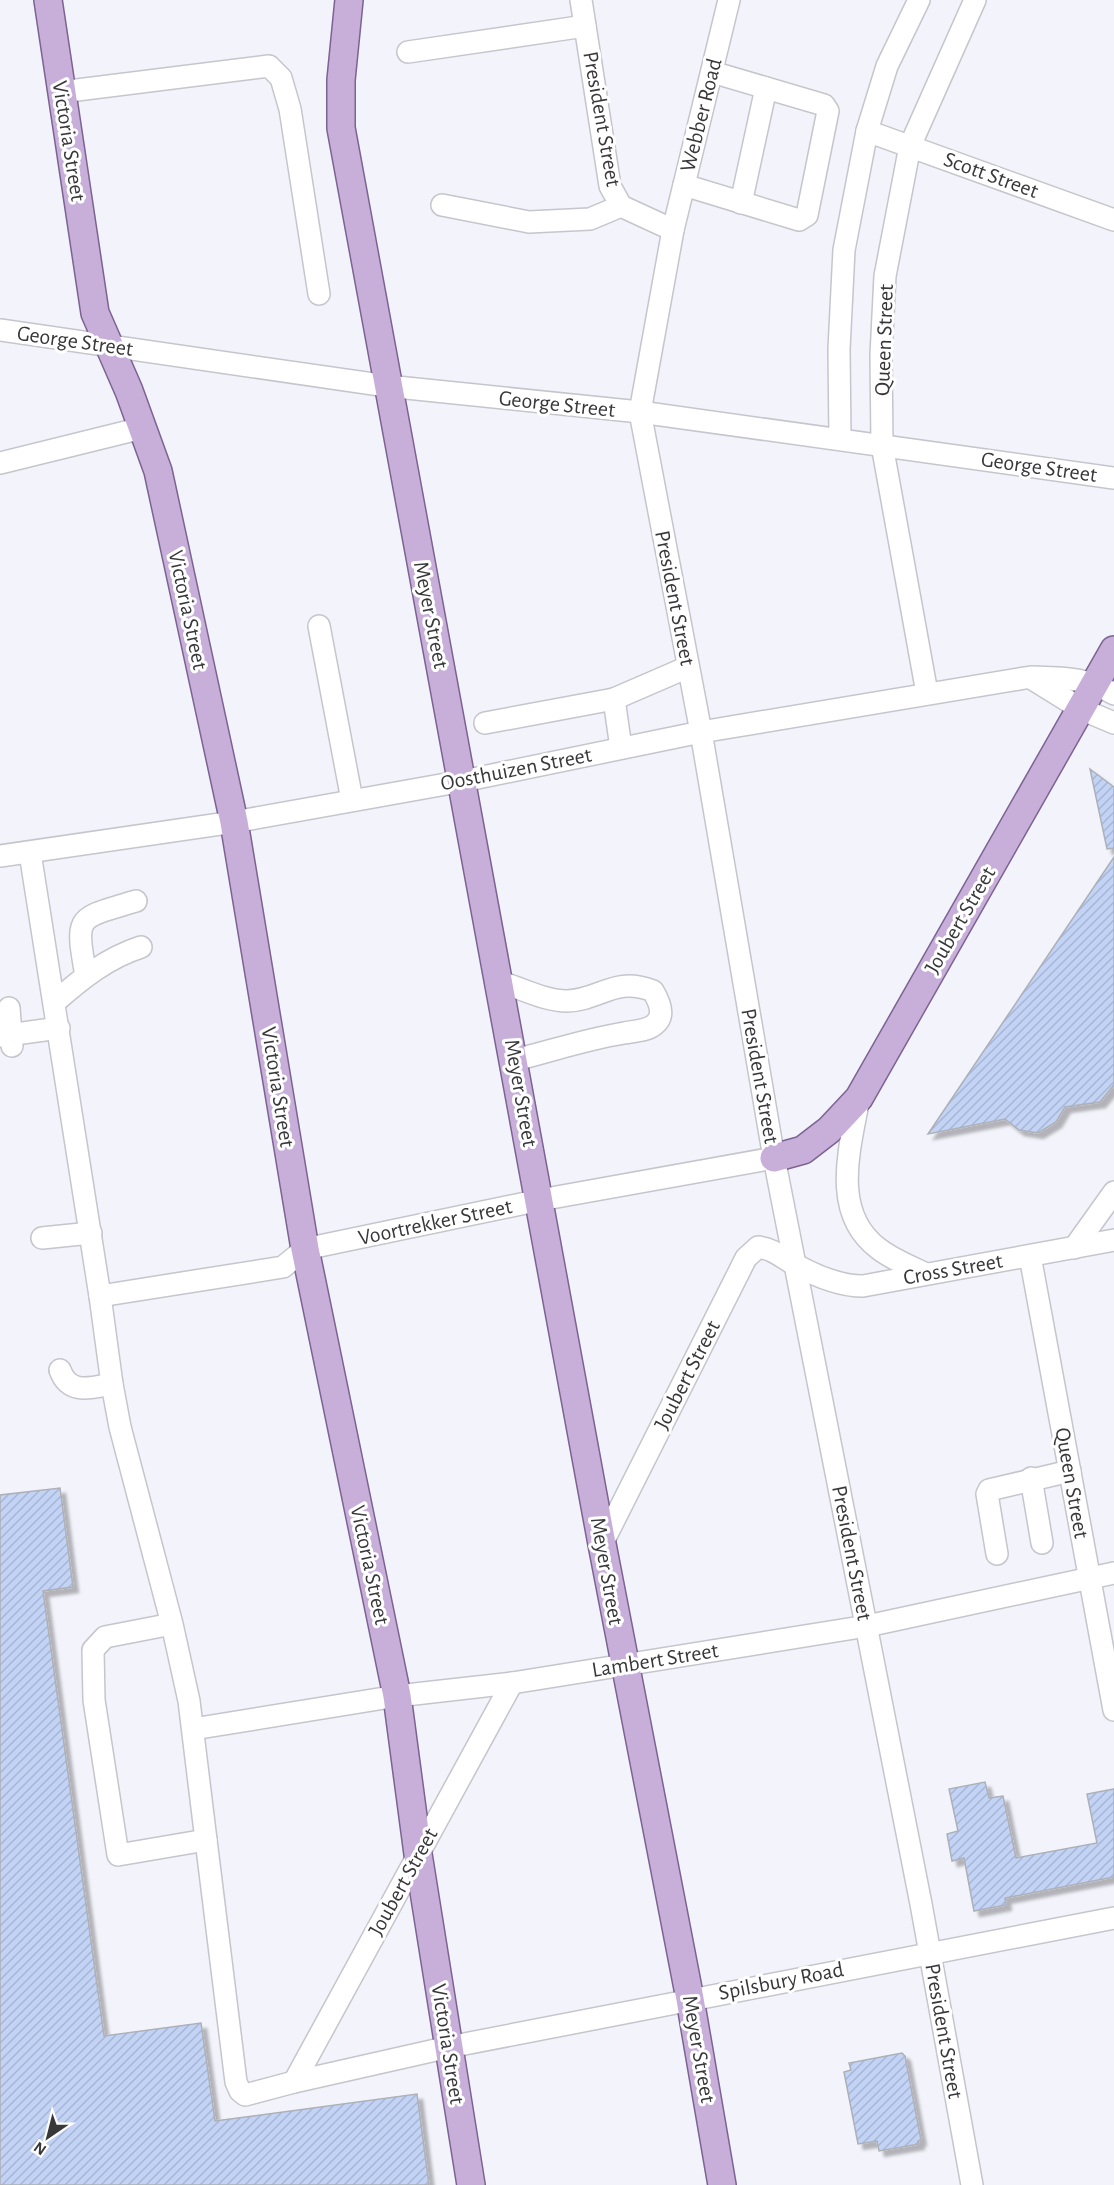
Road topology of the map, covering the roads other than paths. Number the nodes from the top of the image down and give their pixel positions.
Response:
1 (48, 0) edge
2 (349, 0) edge
3 (581, 0) edge
4 (729, 0) edge
5 (919, 0) edge
6 (975, 0) edge
7 (585, 26) junction
8 (408, 52) dead end
9 (712, 72) junction
10 (766, 88) junction
11 (61, 92) junction
12 (867, 131) junction
13 (910, 146) junction
14 (684, 185) junction
15 (741, 202) junction
16 (442, 205) dead end
17 (621, 207) junction
18 (1113, 215) edge
19 (673, 230) junction
20 (319, 294) dead end
21 (0, 330) edge
22 (108, 346) junction
23 (387, 386) junction
24 (640, 412) junction
25 (142, 428) junction
26 (840, 439) junction
27 (882, 445) junction
28 (0, 463) edge
29 (1114, 478) edge
30 (319, 626) dead end
31 (1114, 650) edge
32 (687, 668) junction
33 (1031, 677) junction
34 (1104, 688) edge
35 (927, 693) junction
36 (614, 699) junction
37 (1081, 709) junction
38 (485, 723) dead end
39 (1114, 723) edge
40 (701, 732) junction
41 (621, 748) junction
42 (463, 781) junction
43 (352, 800) junction
44 (234, 822) junction
45 (30, 853) junction
46 (0, 856) edge
47 (136, 901) dead end
48 (141, 947) dead end
49 (86, 976) junction
50 (500, 981) junction
51 (55, 1002) junction
52 (9, 1008) dead end
53 (59, 1028) junction
54 (8, 1039) edge
55 (515, 1060) junction
56 (859, 1098) junction
57 (774, 1158) junction
58 (1114, 1192) edge
59 (540, 1200) junction
60 (91, 1233) junction
61 (42, 1238) dead end
62 (1114, 1240) edge
63 (1074, 1248) junction
64 (305, 1250) junction
65 (1030, 1256) junction
66 (795, 1265) junction
67 (924, 1274) junction
68 (100, 1296) junction
69 (60, 1370) dead end
70 (112, 1383) junction
71 (1070, 1472) junction
72 (1031, 1478) junction
73 (1042, 1543) dead end
74 (602, 1544) junction
75 (997, 1554) dead end
76 (1114, 1574) edge
77 (1089, 1577) junction
78 (172, 1624) junction
79 (867, 1626) junction
80 (624, 1665) junction
81 (512, 1683) junction
82 (397, 1696) junction
83 (1114, 1710) edge
84 (193, 1729) junction
85 (206, 1840) junction
86 (418, 1854) junction
87 (1114, 1918) edge
88 (930, 1953) junction
89 (690, 1999) junction
90 (449, 2047) junction
91 (294, 2082) junction
92 (471, 2185) edge
93 (722, 2185) edge
94 (972, 2185) edge

1 - 11 main road, Victoria Street
2 - 23 main road, Meyer Street
3 - 7 street, President Street
4 - 9 street, Webber Road
5 - 12 street, Queen Street
6 - 13 street, Queen Street
7 - 8 street
7 - 17 street, President Street
9 - 10 street
9 - 14 street, Webber Road
10 - 15 street
10 - 15 street
11 - 20 street
11 - 22 main road, Victoria Street
12 - 13 street, Scott Street
12 - 26 street, Queen Street
13 - 18 street, Scott Street
13 - 27 street, Queen Street
14 - 15 street
14 - 19 street, Webber Road
16 - 17 street
17 - 19 street, President Street
19 - 24 street, President Street
21 - 22 street, George Street
22 - 23 street, George Street
22 - 25 main road, Victoria Street
23 - 24 street, George Street
23 - 42 main road, Meyer Street
24 - 26 street, George Street
24 - 32 street, President Street
25 - 28 street
25 - 44 main road, Victoria Street
26 - 27 street, George Street
27 - 29 street, George Street
27 - 35 street, Queen Street
30 - 43 street
31 - 34 main road, Joubert Street
32 - 36 street
32 - 40 street, President Street
33 - 34 street, Oosthuizen Street
33 - 35 street, Oosthuizen Street
33 - 37 street
34 - 37 main road, Joubert Street
35 - 40 street, Oosthuizen Street
36 - 38 street
36 - 41 street
37 - 39 street
37 - 56 main road, Joubert Street
40 - 41 street, Oosthuizen Street
40 - 57 street, President Street
41 - 42 street, Oosthuizen Street
42 - 43 street, Oosthuizen Street
42 - 50 main road, Meyer Street
43 - 44 street, Oosthuizen Street
44 - 45 street, Oosthuizen Street
44 - 64 main road, Victoria Street
45 - 46 street, Oosthuizen Street
45 - 51 street
47 - 49 street
48 - 49 street
49 - 51 street
50 - 55 main road, Meyer Street
50 - 55 street
51 - 53 street
52 - 54 street
53 - 54 street
53 - 60 street
55 - 59 main road, Meyer Street
56 - 57 main road, Joubert Street
56 - 67 street
57 - 59 street, Voortrekker Street
57 - 66 street, President Street
58 - 63 street
59 - 64 street, Voortrekker Street
59 - 74 main road, Meyer Street
60 - 61 street
60 - 68 street
62 - 63 street, Cross Street
63 - 65 street, Cross Street
64 - 68 street, Voortrekker Street
64 - 82 main road, Victoria Street
65 - 67 street, Cross Street
65 - 71 street, Queen Street
66 - 67 street, Cross Street
66 - 74 street, Joubert Street
66 - 79 street, President Street
68 - 70 street
69 - 70 street
70 - 78 street
71 - 72 street
71 - 77 street, Queen Street
72 - 73 street
72 - 75 street
74 - 80 main road, Meyer Street
76 - 77 street, Lambert Street
77 - 79 street, Lambert Street
77 - 83 street, Queen Street
78 - 84 street
78 - 85 street
79 - 80 street, Lambert Street
79 - 88 street, President Street
80 - 81 street, Lambert Street
80 - 89 main road, Meyer Street
81 - 82 street, Lambert Street
81 - 86 street, Joubert Street
82 - 84 street, Lambert Street
82 - 86 main road, Victoria Street
84 - 85 street
85 - 91 street, Spilsbury Road
86 - 90 main road, Victoria Street
86 - 91 street, Joubert Street
87 - 88 street, Spilsbury Road
88 - 89 street, Spilsbury Road
88 - 94 street, President Street
89 - 90 street, Spilsbury Road
89 - 93 main road, Meyer Street
90 - 91 street, Spilsbury Road
90 - 92 main road, Victoria Street

